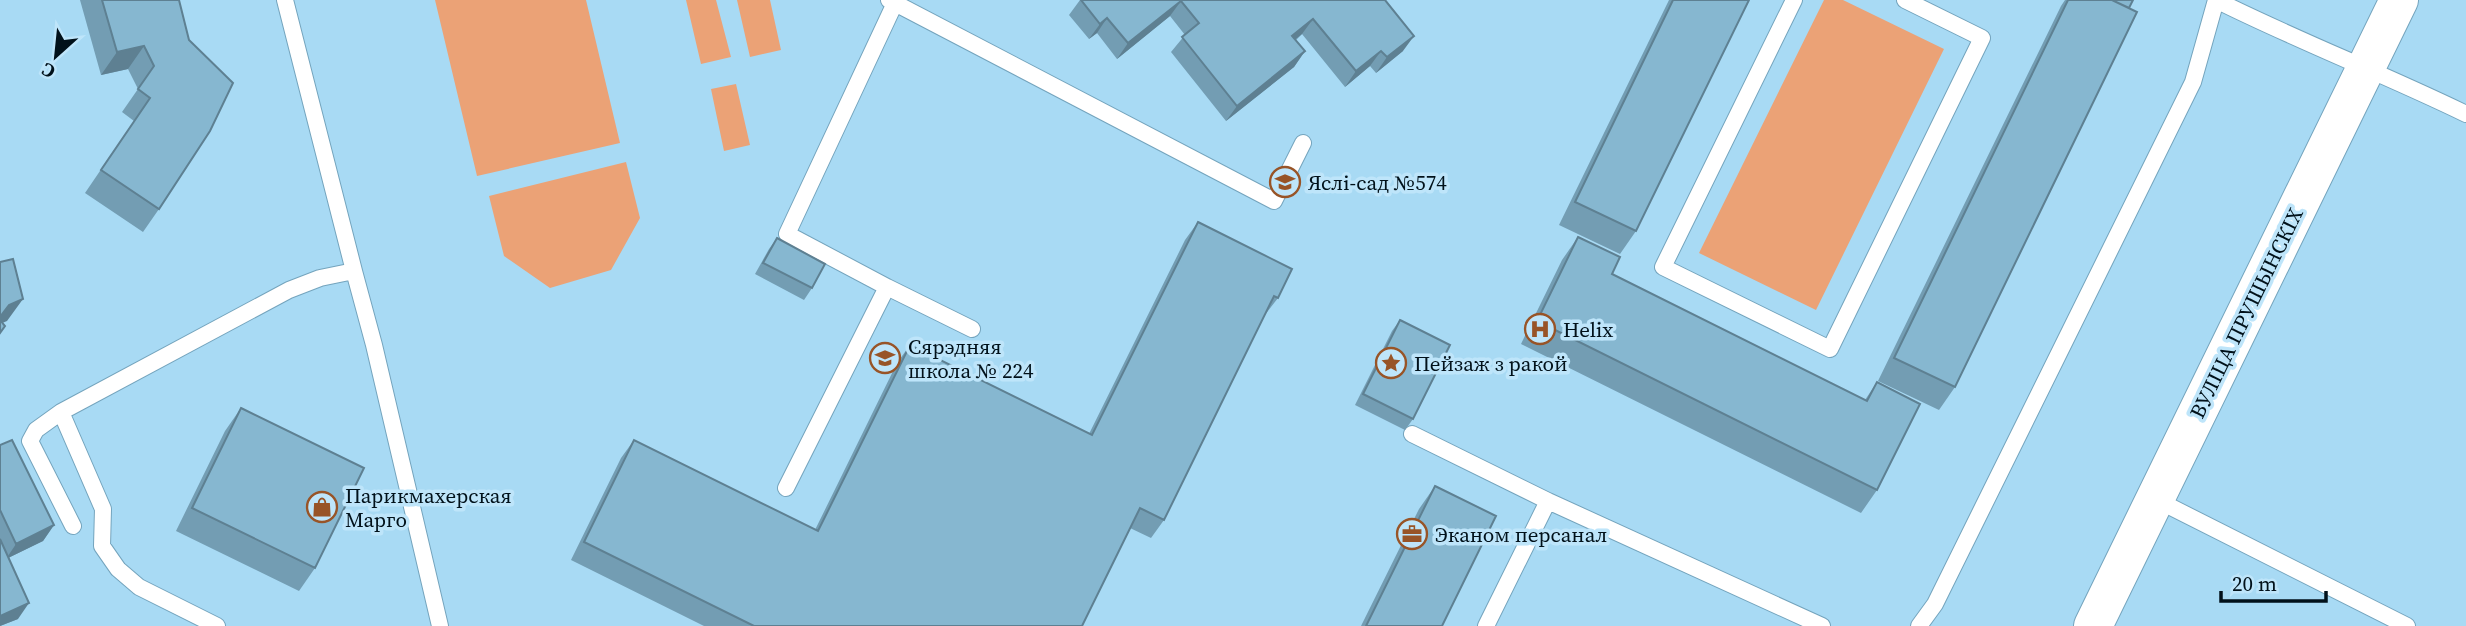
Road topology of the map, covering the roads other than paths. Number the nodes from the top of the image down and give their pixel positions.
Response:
1 (285, 0) edge
2 (1794, 0) edge
3 (1905, 0) edge
4 (2216, 0) edge
5 (2399, 0) edge
6 (892, 1) edge
7 (2366, 66) junction
8 (2466, 114) edge
9 (1303, 143) dead end
10 (354, 271) junction
11 (887, 287) junction
12 (972, 329) dead end
13 (61, 412) junction
14 (1412, 434) edge
15 (786, 488) dead end
16 (2155, 499) junction
17 (1548, 501) junction
18 (73, 526) dead end
19 (1491, 624) edge
20 (217, 626) edge
21 (440, 626) edge
22 (1822, 626) edge
23 (1919, 626) edge
24 (2092, 626) edge
25 (2407, 626) edge

1 - 10 lane
2 - 3 lane
4 - 7 lane
4 - 23 lane
5 - 7 street, ВУЛІЦА ПРУШЫНСКІХ
6 - 9 lane
6 - 11 lane
7 - 8 lane
7 - 16 street, ВУЛІЦА ПРУШЫНСКІХ
10 - 13 lane
10 - 21 lane
11 - 12 lane
11 - 15 lane
13 - 18 lane
13 - 20 lane
14 - 17 lane
16 - 24 street, ВУЛІЦА ПРУШЫНСКІХ
16 - 25 lane
17 - 19 lane
17 - 22 lane

